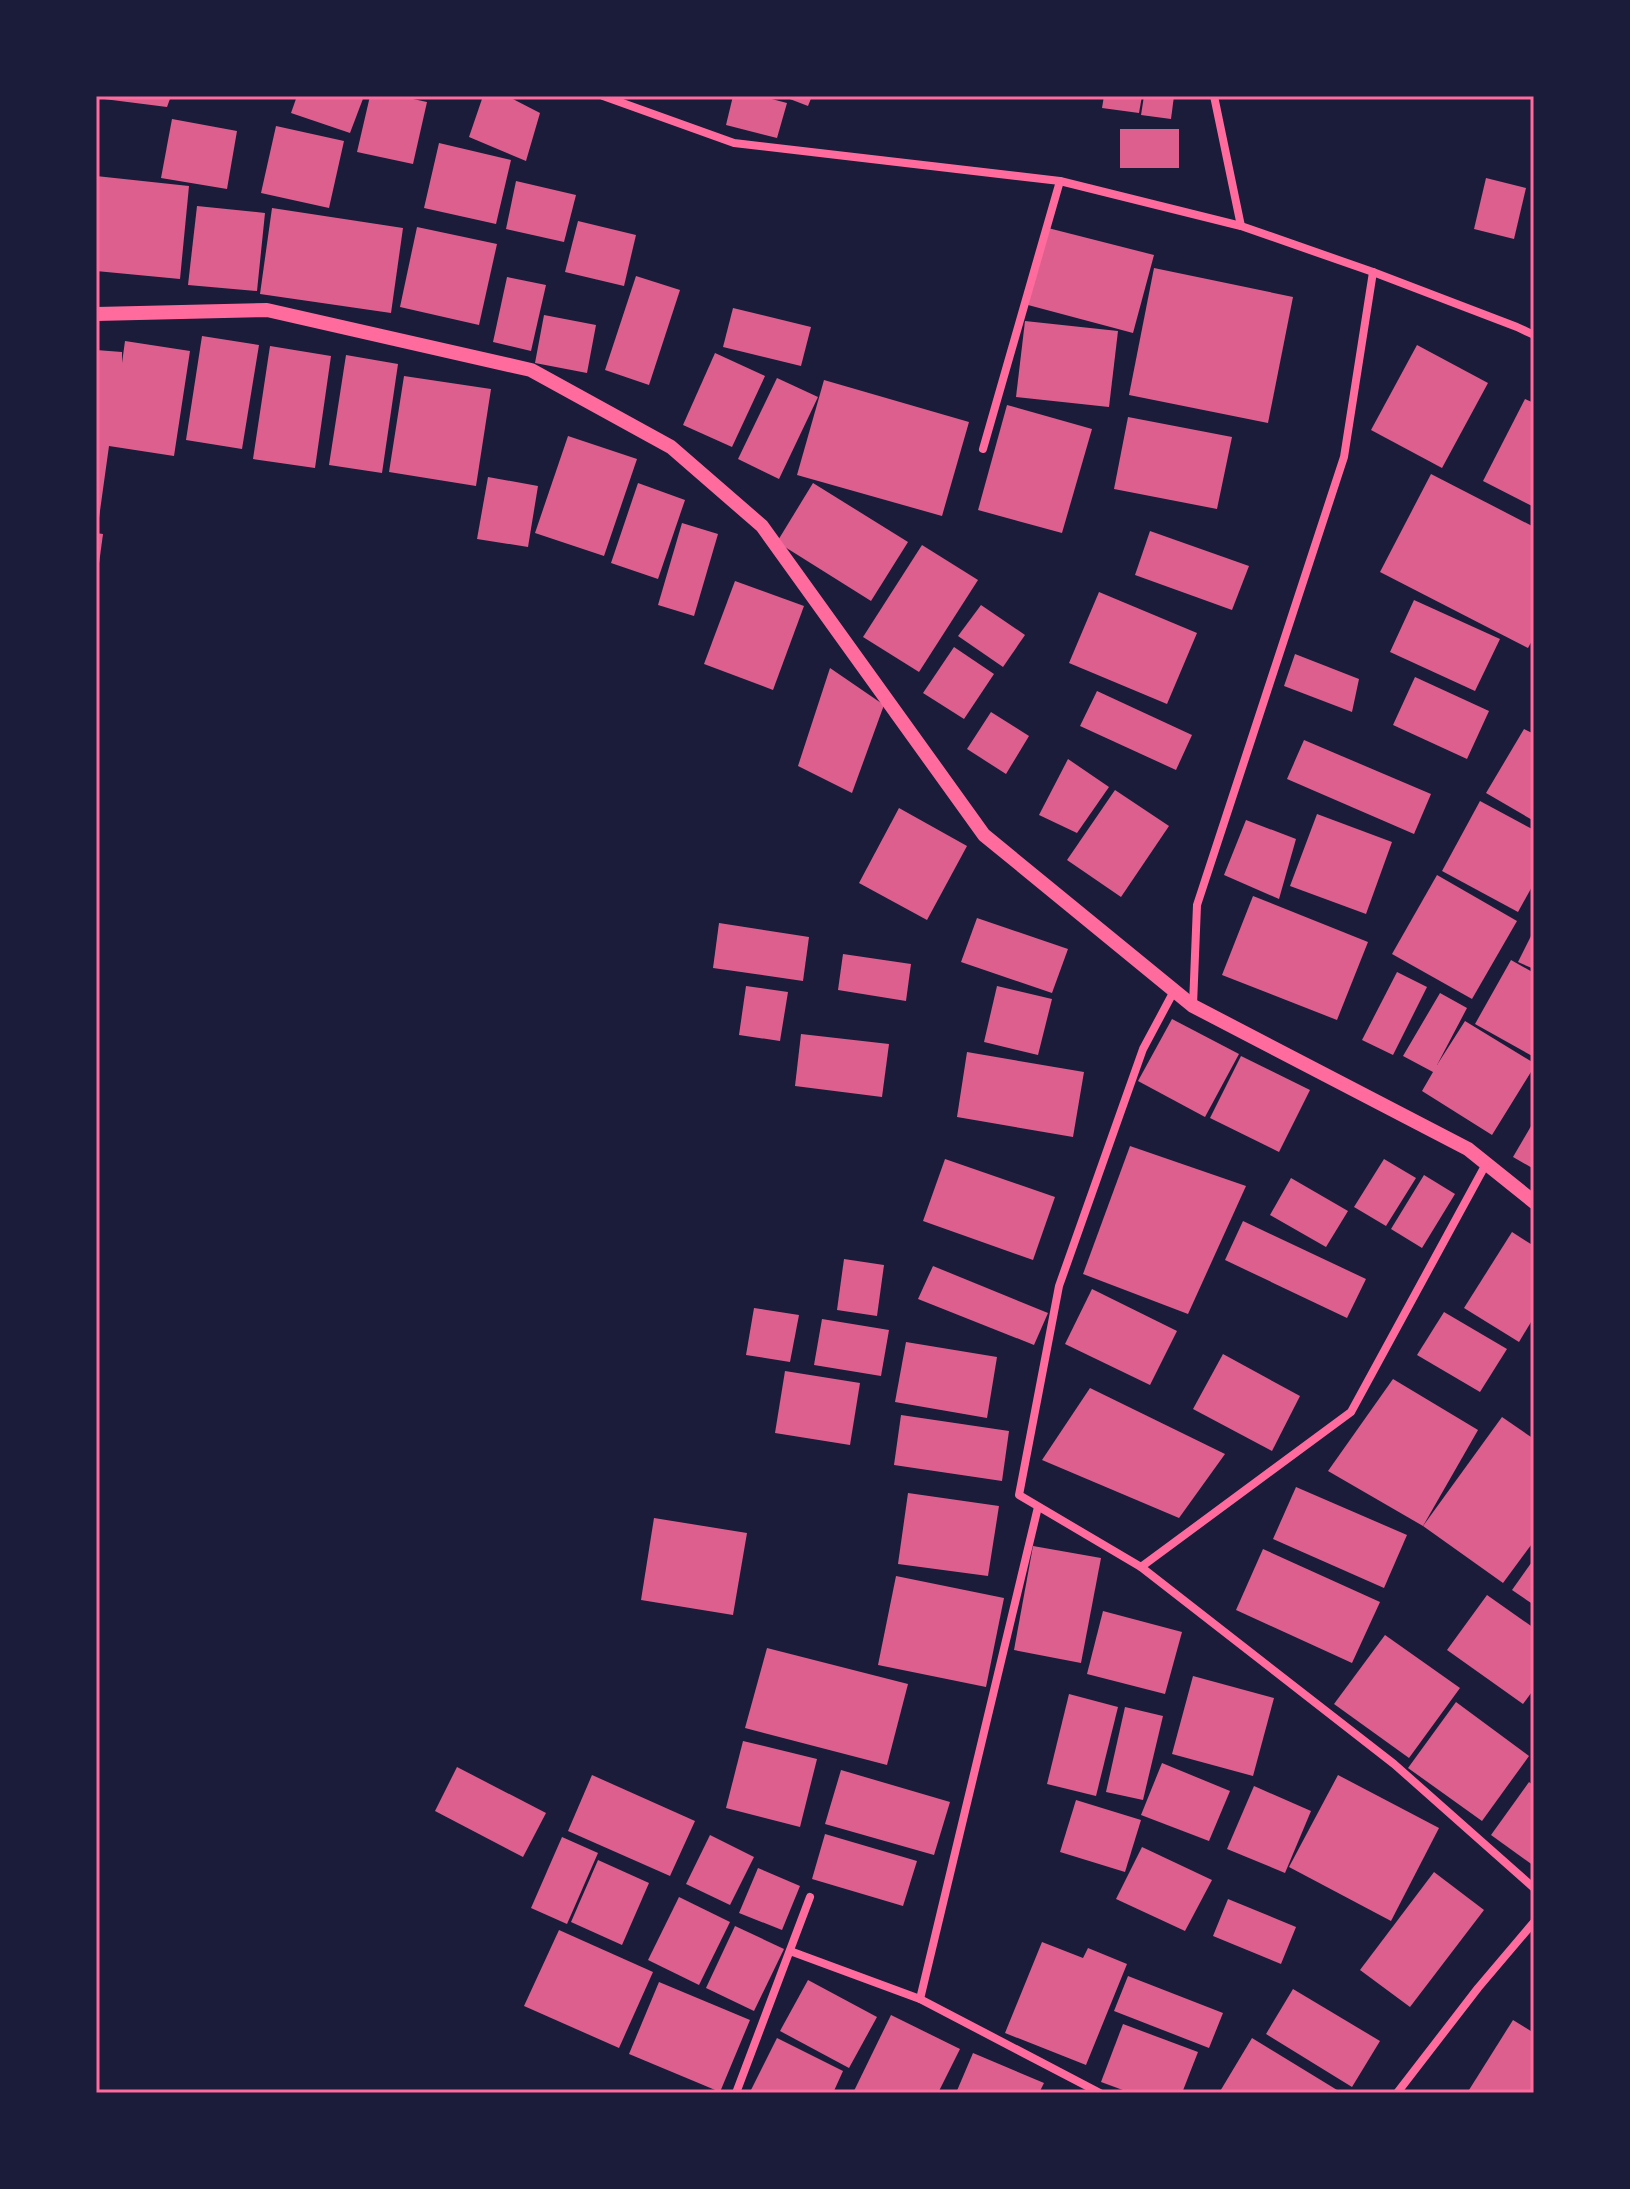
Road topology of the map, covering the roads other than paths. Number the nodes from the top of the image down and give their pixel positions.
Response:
1 (603, 96) edge
2 (1214, 96) edge
3 (1060, 181) junction
4 (1241, 226) junction
5 (1373, 272) junction
6 (96, 314) edge
7 (1534, 335) edge
8 (983, 449) dead end
9 (1174, 991) junction
10 (1193, 1006) junction
11 (1486, 1164) junction
12 (1534, 1202) edge
13 (1038, 1507) junction
14 (1141, 1567) junction
15 (1534, 1888) edge
16 (810, 1897) dead end
17 (1534, 1922) edge
18 (790, 1951) junction
19 (920, 1999) junction
20 (736, 2093) edge
21 (1100, 2093) edge
22 (1397, 2093) edge

1 - 3 street
2 - 4 street
3 - 4 street
3 - 8 street
4 - 5 street
5 - 7 street
5 - 10 street
6 - 9 street
9 - 10 street
9 - 13 street
10 - 11 street
11 - 12 street
11 - 14 street
13 - 14 street
13 - 19 street
14 - 15 street
16 - 18 street
17 - 22 street
18 - 19 street
18 - 20 street
19 - 21 street

